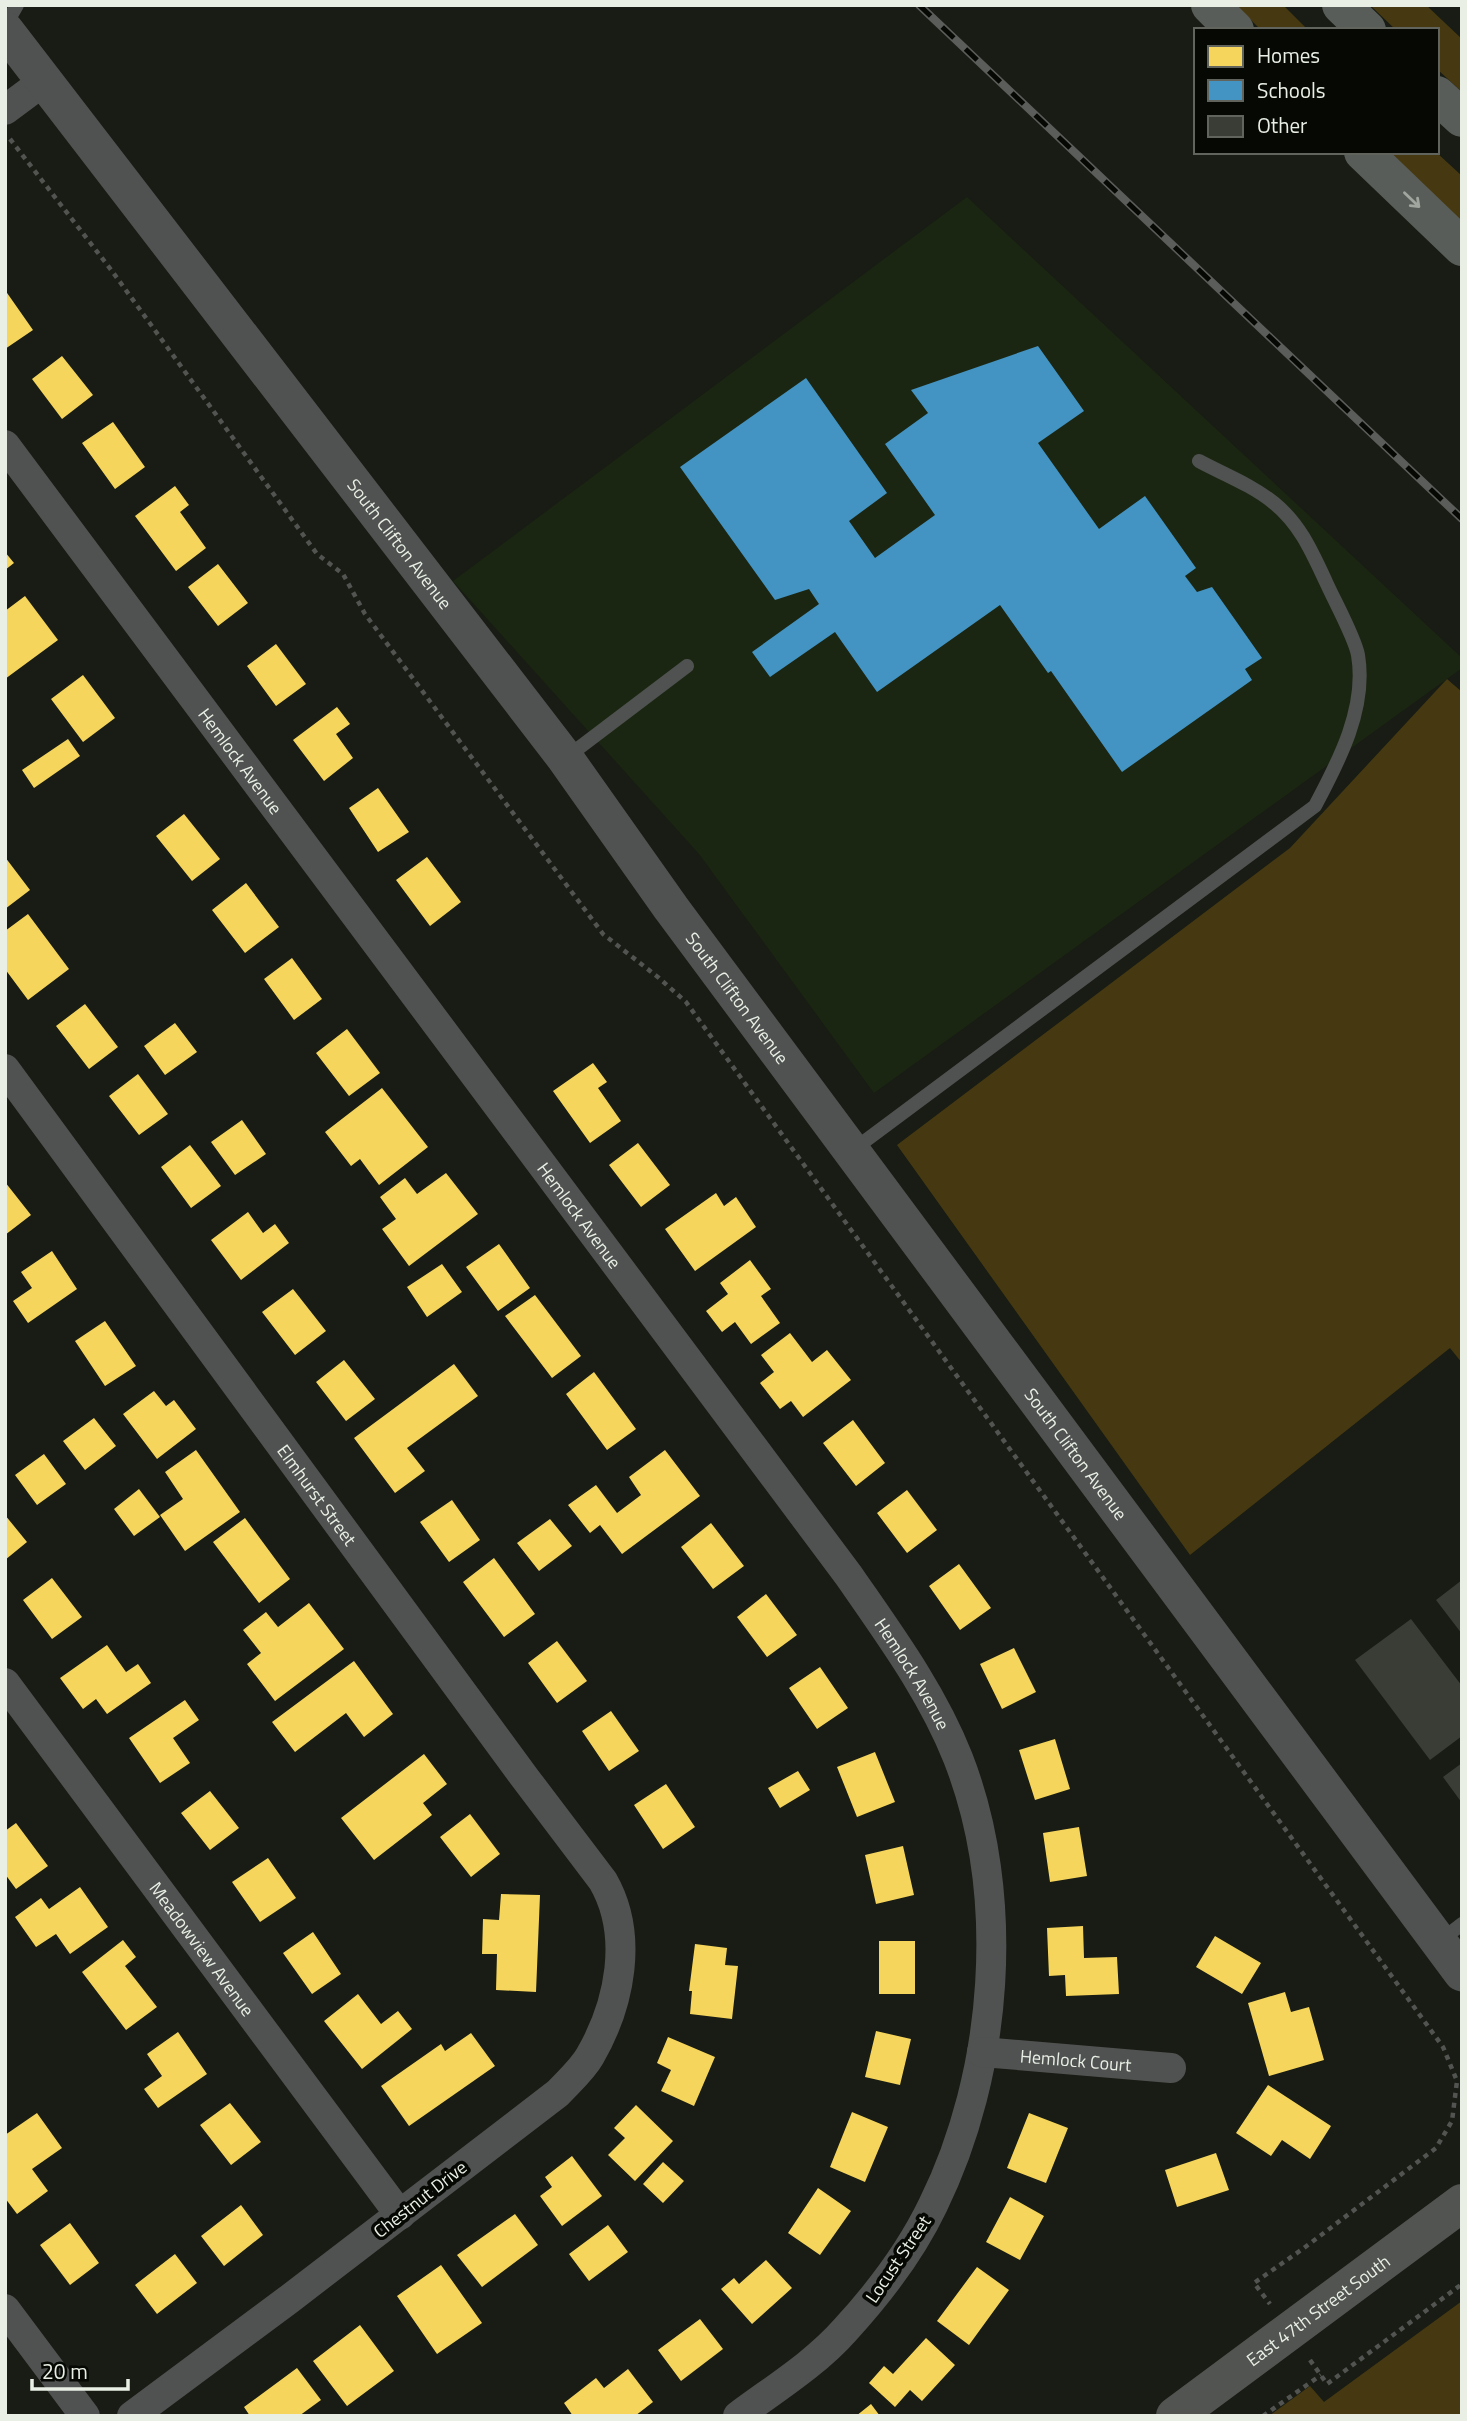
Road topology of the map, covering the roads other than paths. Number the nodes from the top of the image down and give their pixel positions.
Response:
1 (17, 5) edge
2 (1210, 5) edge
3 (1341, 5) edge
4 (5, 28) edge
5 (1233, 28) edge
6 (1365, 28) edge
7 (44, 81) junction
8 (1439, 97) edge
9 (5, 110) edge
10 (1462, 118) edge
11 (1365, 154) edge
12 (1462, 247) edge
13 (5, 445) edge
14 (1199, 461) dead end
15 (687, 666) dead end
16 (565, 758) junction
17 (5, 1069) edge
18 (852, 1151) junction
19 (5, 1684) edge
20 (619, 1924) joint
21 (1450, 1933) edge
22 (1462, 1973) edge
23 (982, 2052) junction
24 (1171, 2068) dead end
25 (1462, 2203) edge
26 (400, 2215) junction
27 (5, 2309) edge
28 (85, 2416) edge
29 (132, 2416) edge
30 (738, 2416) edge
31 (1175, 2416) edge

1 - 4 lane
2 - 5 main road
3 - 6 main road
4 - 7 street, South Clifton Avenue
7 - 9 street
7 - 16 street, South Clifton Avenue
8 - 10 main road
11 -> 12 main road
13 - 23 street, Hemlock Avenue
14 - 18 lane
15 - 16 lane
16 - 18 street, South Clifton Avenue
17 - 20 street, Elmhurst Street
18 - 21 street, South Clifton Avenue
19 - 26 street, Meadowview Avenue
20 - 26 street, Chestnut Drive
21 - 22 street, South Clifton Avenue
23 - 24 street, Hemlock Court
23 - 30 street, Locust Street
25 - 31 main road, East 47th Street South
26 - 29 street, Chestnut Drive
27 - 28 street

